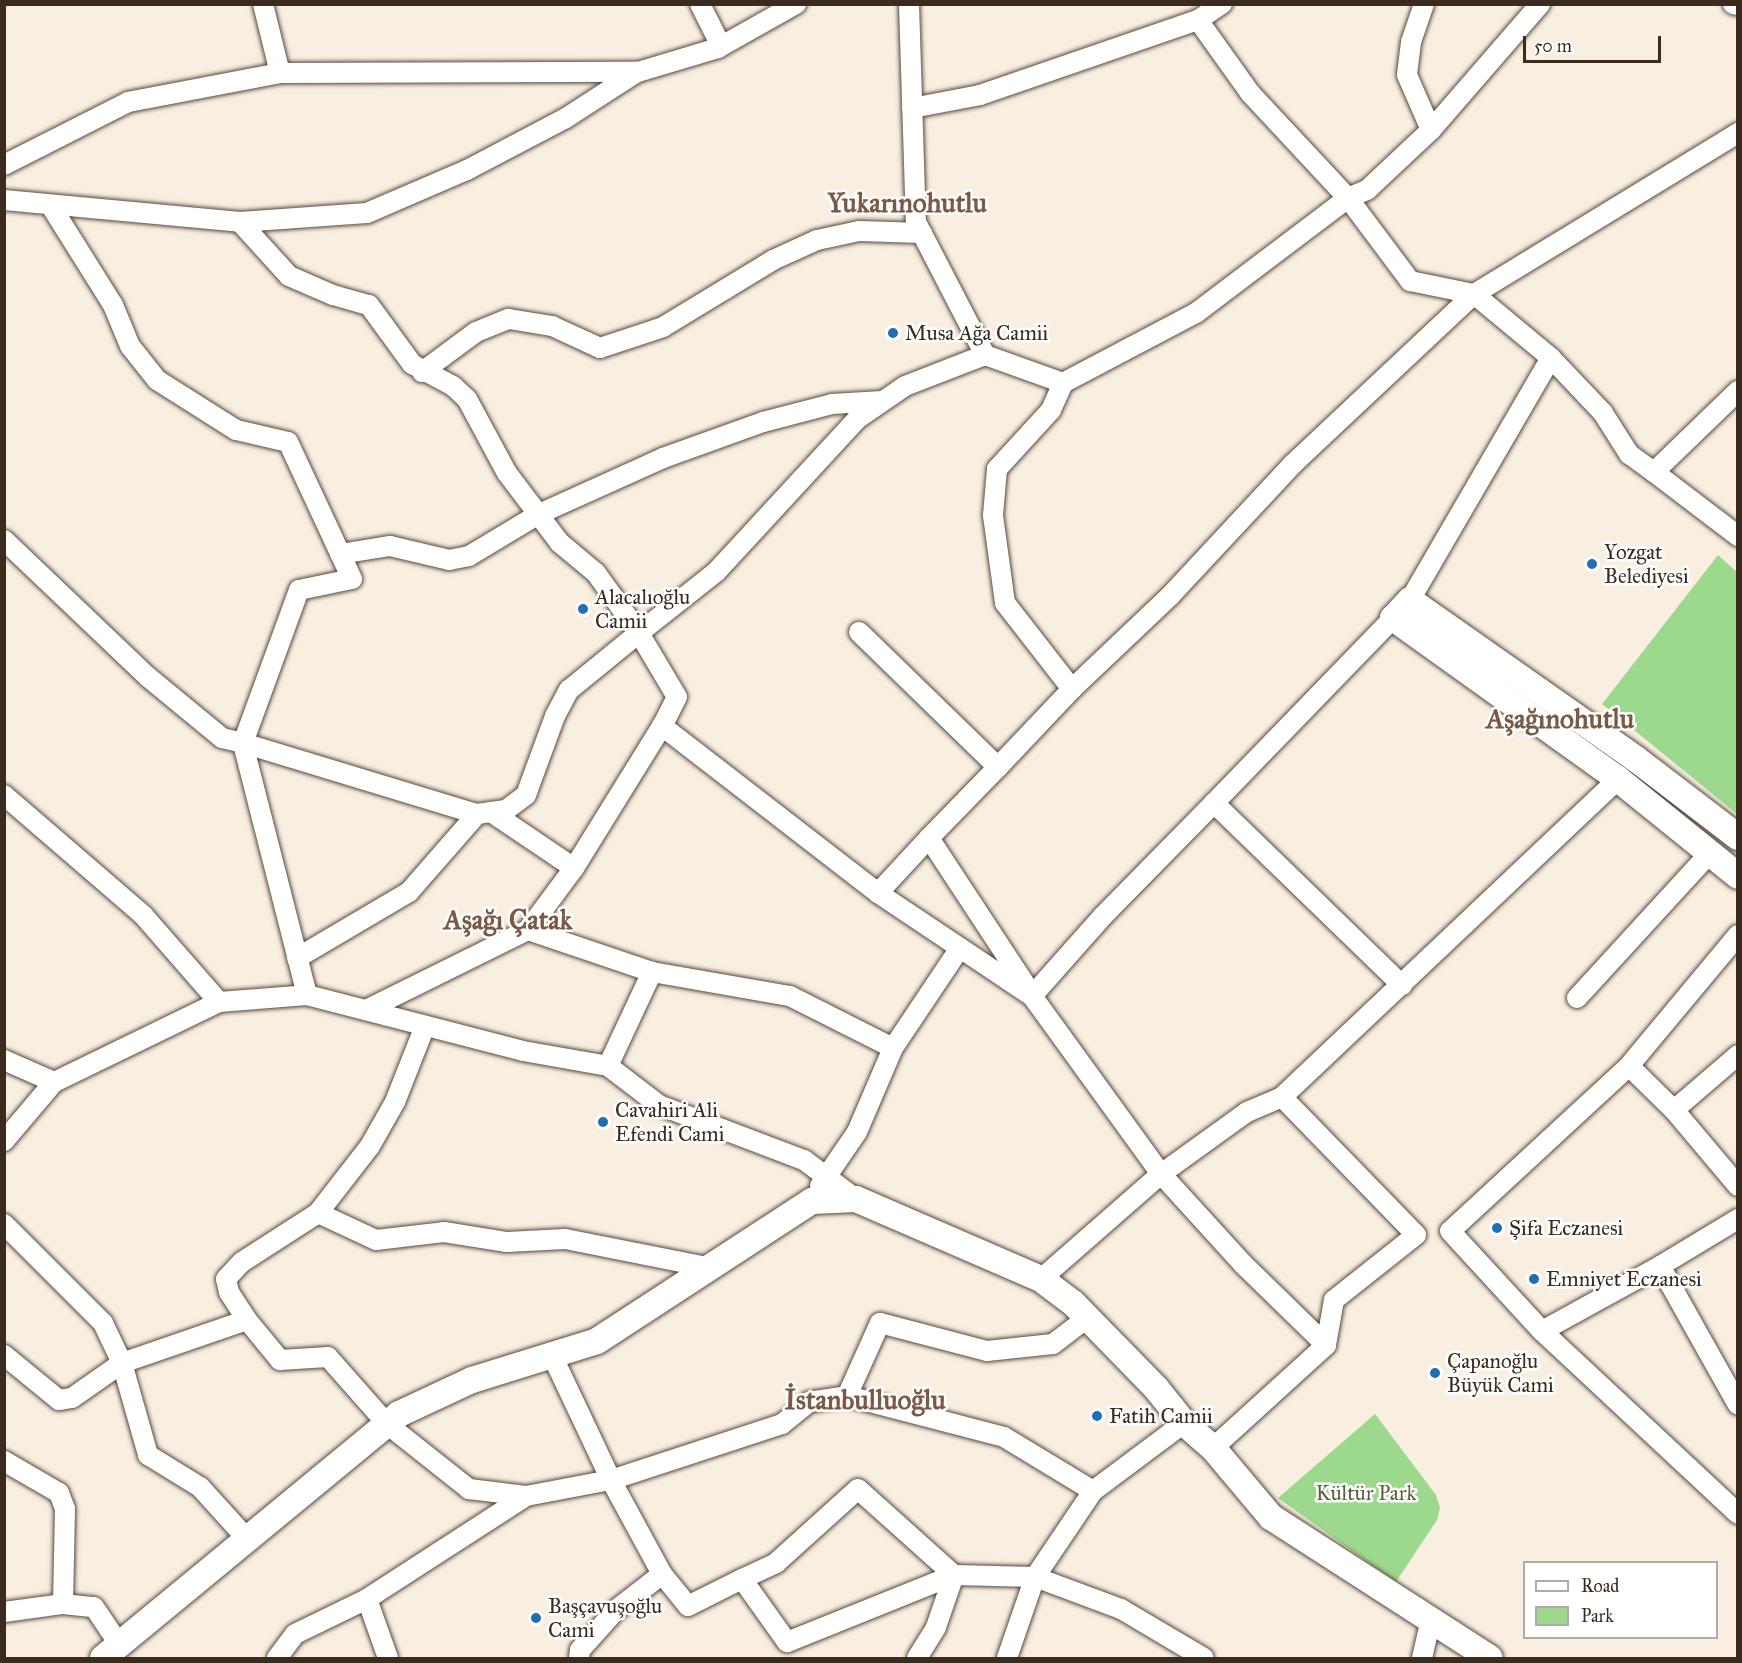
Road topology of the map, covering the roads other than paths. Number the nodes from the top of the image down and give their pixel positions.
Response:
1 (263, 4) edge
2 (700, 4) edge
3 (796, 4) edge
4 (909, 4) edge
5 (1222, 4) edge
6 (1424, 4) edge
7 (1540, 4) edge
8 (1733, 4) edge
9 (1737, 5) edge
10 (1198, 20) junction
11 (721, 46) junction
12 (638, 72) junction
13 (280, 73) junction
14 (912, 108) junction
15 (1431, 130) junction
16 (1737, 133) edge
17 (4, 165) edge
18 (1348, 198) junction
19 (4, 201) edge
20 (51, 206) junction
21 (240, 222) junction
22 (922, 233) junction
23 (1474, 294) junction
24 (985, 355) junction
25 (1551, 358) junction
26 (422, 372) junction
27 (1063, 383) junction
28 (1737, 391) edge
29 (884, 401) junction
30 (1654, 472) junction
31 (539, 514) junction
32 (1737, 536) edge
33 (4, 540) edge
34 (340, 554) junction
35 (1401, 609) junction
36 (859, 632) dead end
37 (639, 633) junction
38 (1072, 689) junction
39 (662, 726) junction
40 (243, 743) junction
41 (998, 767) junction
42 (1618, 779) junction
43 (4, 795) edge
44 (1214, 803) junction
45 (484, 813) junction
46 (1737, 837) edge
47 (928, 838) junction
48 (1710, 853) junction
49 (574, 868) junction
50 (1737, 876) edge
51 (878, 893) junction
52 (528, 930) junction
53 (1737, 935) edge
54 (960, 948) junction
55 (297, 957) junction
56 (652, 972) junction
57 (1402, 986) junction
58 (307, 995) junction
59 (1032, 996) junction
60 (1577, 998) dead end
61 (219, 1002) junction
62 (366, 1010) junction
63 (425, 1026) junction
64 (894, 1048) junction
65 (1737, 1055) edge
66 (4, 1060) edge
67 (608, 1066) junction
68 (1629, 1066) junction
69 (54, 1082) junction
70 (1282, 1097) junction
71 (1674, 1110) junction
72 (4, 1141) edge
73 (1161, 1174) junction
74 (825, 1175) junction
75 (1737, 1186) edge
76 (856, 1199) junction
77 (812, 1202) junction
78 (318, 1213) junction
79 (1737, 1219) edge
80 (4, 1224) edge
81 (1450, 1231) junction
82 (1416, 1235) junction
83 (1660, 1266) junction
84 (711, 1268) junction
85 (1041, 1279) junction
86 (1087, 1318) junction
87 (247, 1320) junction
88 (1542, 1331) junction
89 (1326, 1345) junction
90 (4, 1355) edge
91 (552, 1355) junction
92 (122, 1363) junction
93 (847, 1396) junction
94 (1737, 1405) edge
95 (1184, 1423) junction
96 (387, 1424) junction
97 (1214, 1448) junction
98 (4, 1461) edge
99 (611, 1480) junction
100 (1093, 1491) junction
101 (526, 1496) junction
102 (1737, 1514) edge
103 (248, 1540) junction
104 (662, 1574) junction
105 (954, 1575) junction
106 (1035, 1576) junction
107 (742, 1579) junction
108 (367, 1599) junction
109 (63, 1604) junction
110 (4, 1612) edge
111 (1430, 1622) junction
112 (110, 1655) edge
113 (277, 1659) edge
114 (388, 1659) edge
115 (579, 1659) edge
116 (917, 1659) edge
117 (1007, 1659) edge
118 (1204, 1659) edge
119 (1422, 1659) edge
120 (1490, 1659) edge

1 - 13 street
2 - 11 street
3 - 11 street
4 - 14 street
5 - 10 street
6 - 15 street
7 - 15 street
8 - 9 street
10 - 14 street
10 - 18 street
11 - 12 street
12 - 13 street
12 - 21 street
13 - 17 street
14 - 22 street
15 - 18 street
16 - 23 street
18 - 23 street
18 - 27 street
19 - 20 street
20 - 21 street
20 - 34 street
21 - 26 street
22 - 24 street
22 - 26 street
23 - 25 street
23 - 38 street
24 - 27 street
24 - 29 street
25 - 30 street
25 - 35 street
26 - 31 street
27 - 38 street
28 - 30 street
29 - 31 street
29 - 37 street
30 - 32 street
31 - 34 street
31 - 37 street
33 - 40 street
34 - 40 street
35 - 42 street
35 - 44 street
35 - 46 street
36 - 41 street
37 - 39 street
37 - 45 street
38 - 41 street
39 - 49 street
39 - 51 street
40 - 45 street
40 - 55 street
41 - 47 street
42 - 48 street
42 - 57 street
43 - 61 street
44 - 57 street
44 - 59 street
45 - 49 street
45 - 55 street
47 - 51 street
47 - 59 street
48 - 50 street
48 - 60 street
49 - 52 street
51 - 54 street
52 - 56 street
52 - 62 street
53 - 68 street
54 - 59 street
54 - 64 street
55 - 58 street
56 - 64 street
56 - 67 street
57 - 70 street
58 - 61 street
58 - 62 street
59 - 73 street
61 - 69 street
62 - 63 street
63 - 67 street
63 - 78 street
64 - 74 street
65 - 71 street
66 - 69 street
67 - 74 street
68 - 71 street
68 - 81 street
69 - 72 street
70 - 73 street
70 - 82 street
71 - 75 street
73 - 85 street
73 - 89 street
74 - 76 street
74 - 77 street
76 - 77 street
76 - 85 street
77 - 84 street
78 - 84 street
78 - 87 street
79 - 83 street
80 - 92 street
81 - 82 street
81 - 88 street
82 - 89 street
83 - 88 street
83 - 94 street
84 - 91 street
85 - 86 street
86 - 93 street
86 - 95 street
87 - 92 street
87 - 96 street
88 - 102 street
89 - 97 street
90 - 92 street
91 - 96 street
91 - 99 street
92 - 103 street
93 - 99 street
93 - 100 street
95 - 97 street
95 - 100 street
96 - 101 street
96 - 103 street
97 - 111 street
98 - 109 street
99 - 101 street
99 - 104 street
100 - 106 street
101 - 108 street
103 - 112 street
104 - 107 street
104 - 115 street
105 - 106 street
105 - 107 street
105 - 107 street
105 - 116 street
106 - 117 street
106 - 118 street
108 - 113 street
108 - 114 street
109 - 110 street
109 - 112 street
111 - 119 street
111 - 120 street

